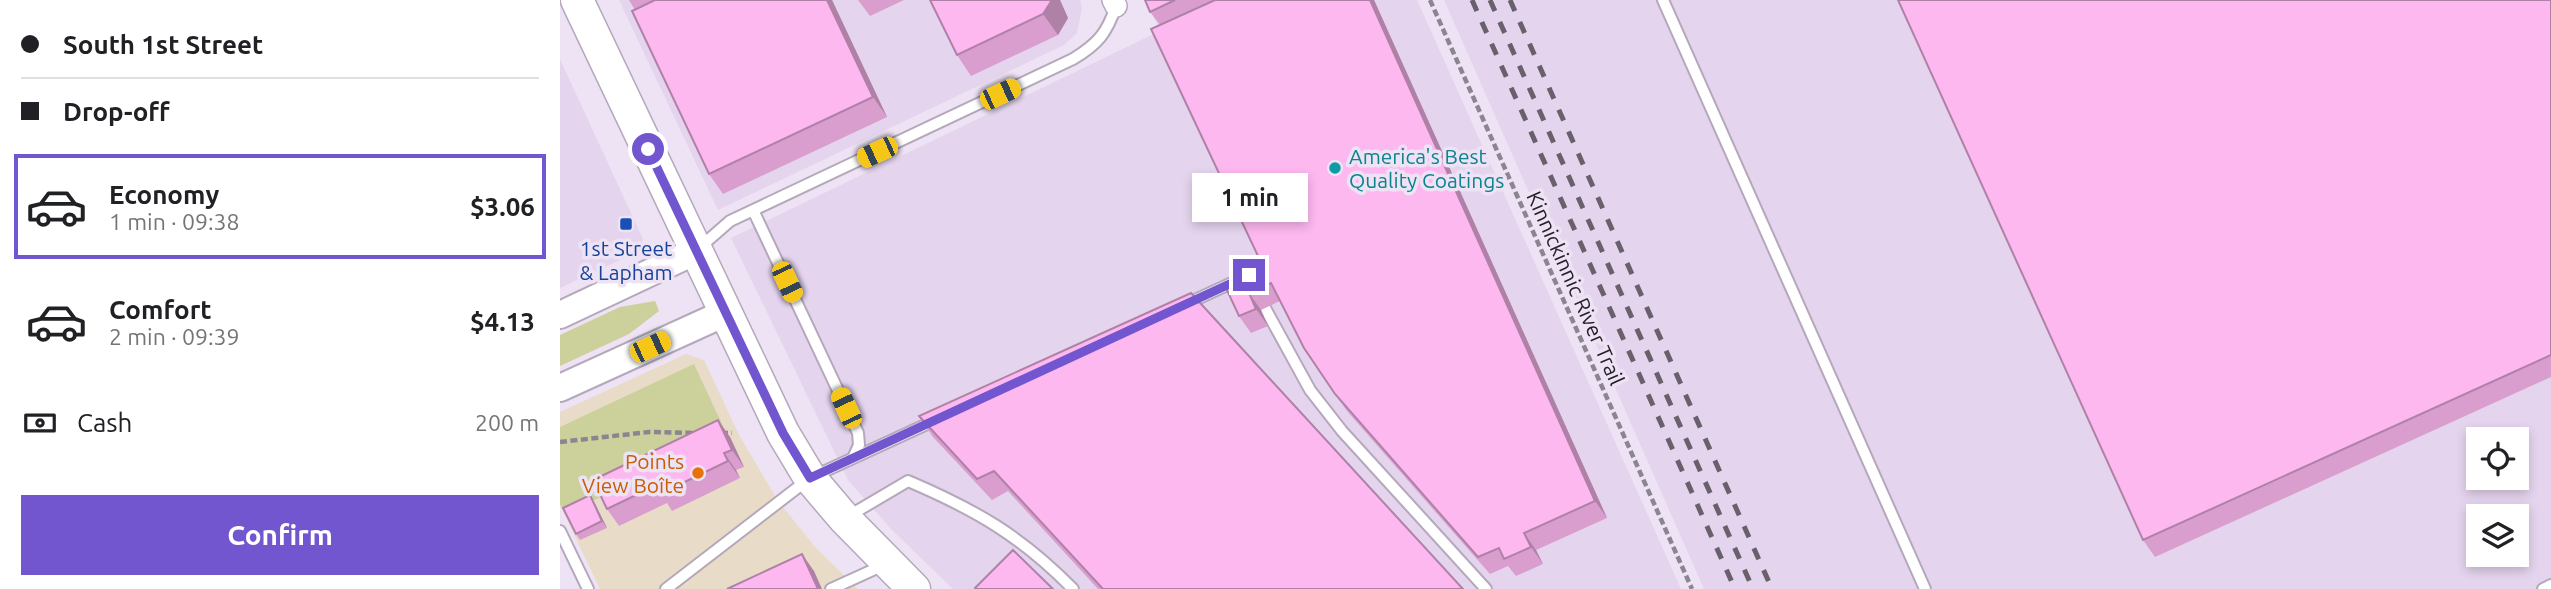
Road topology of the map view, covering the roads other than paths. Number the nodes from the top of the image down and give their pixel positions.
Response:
1 (577, 0) edge
2 (1663, 0) edge
3 (1114, 3) edge
4 (753, 210) junction
5 (696, 251) junction
6 (1175, 309) edge
7 (725, 313) junction
8 (560, 315) edge
9 (560, 388) edge
10 (952, 412) edge
11 (853, 458) junction
12 (810, 478) junction
13 (844, 519) junction
14 (560, 531) edge
15 (888, 563) junction
16 (2551, 585) edge
17 (588, 589) edge
18 (666, 589) edge
19 (831, 589) edge
20 (914, 589) edge
21 (1073, 589) edge
22 (1486, 589) edge
23 (1925, 589) edge
24 (2543, 589) edge

1 - 5 main road
2 - 23 lane
3 - 4 lane
4 - 5 lane
4 - 11 lane
5 - 7 main road
5 - 8 street
6 - 22 lane
7 - 9 street
7 - 12 main road
10 - 11 lane
11 - 12 lane
12 - 13 main road
12 - 18 lane
13 - 15 main road
13 - 21 lane
14 - 17 lane
15 - 19 lane
15 - 20 main road
16 - 24 lane

